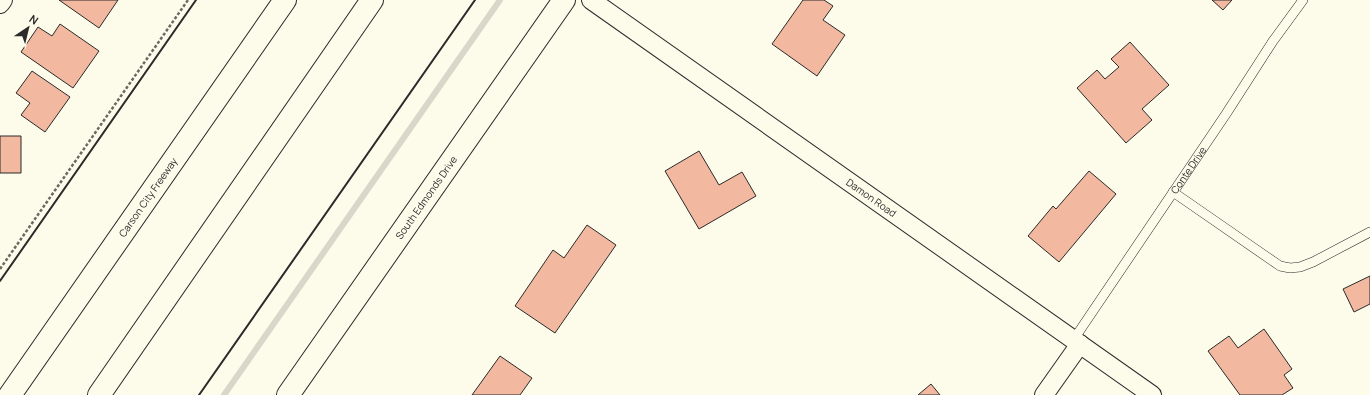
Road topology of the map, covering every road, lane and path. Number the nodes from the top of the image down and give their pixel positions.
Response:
1 (3, 0) edge
2 (188, 0) edge
3 (285, 0) edge
4 (372, 0) edge
5 (564, 0) edge
6 (591, 0) edge
7 (1303, 0) edge
8 (0, 4) edge
9 (1173, 192) junction
10 (1370, 232) edge
11 (0, 269) edge
12 (1077, 341) junction
13 (10, 395) edge
14 (99, 395) edge
15 (288, 395) edge
16 (1044, 395) edge
17 (1152, 395) edge

1 - 8 street
2 - 11 path
3 - 13 main road, Carson City Freeway
4 - 14 main road
5 - 15 main road, South Edmonds Drive
6 - 12 street, Damon Road
7 - 9 lane, Conte Drive
9 - 10 lane
9 - 12 lane, Conte Drive
12 - 16 street, Conte Drive
12 - 17 street, Damon Road

